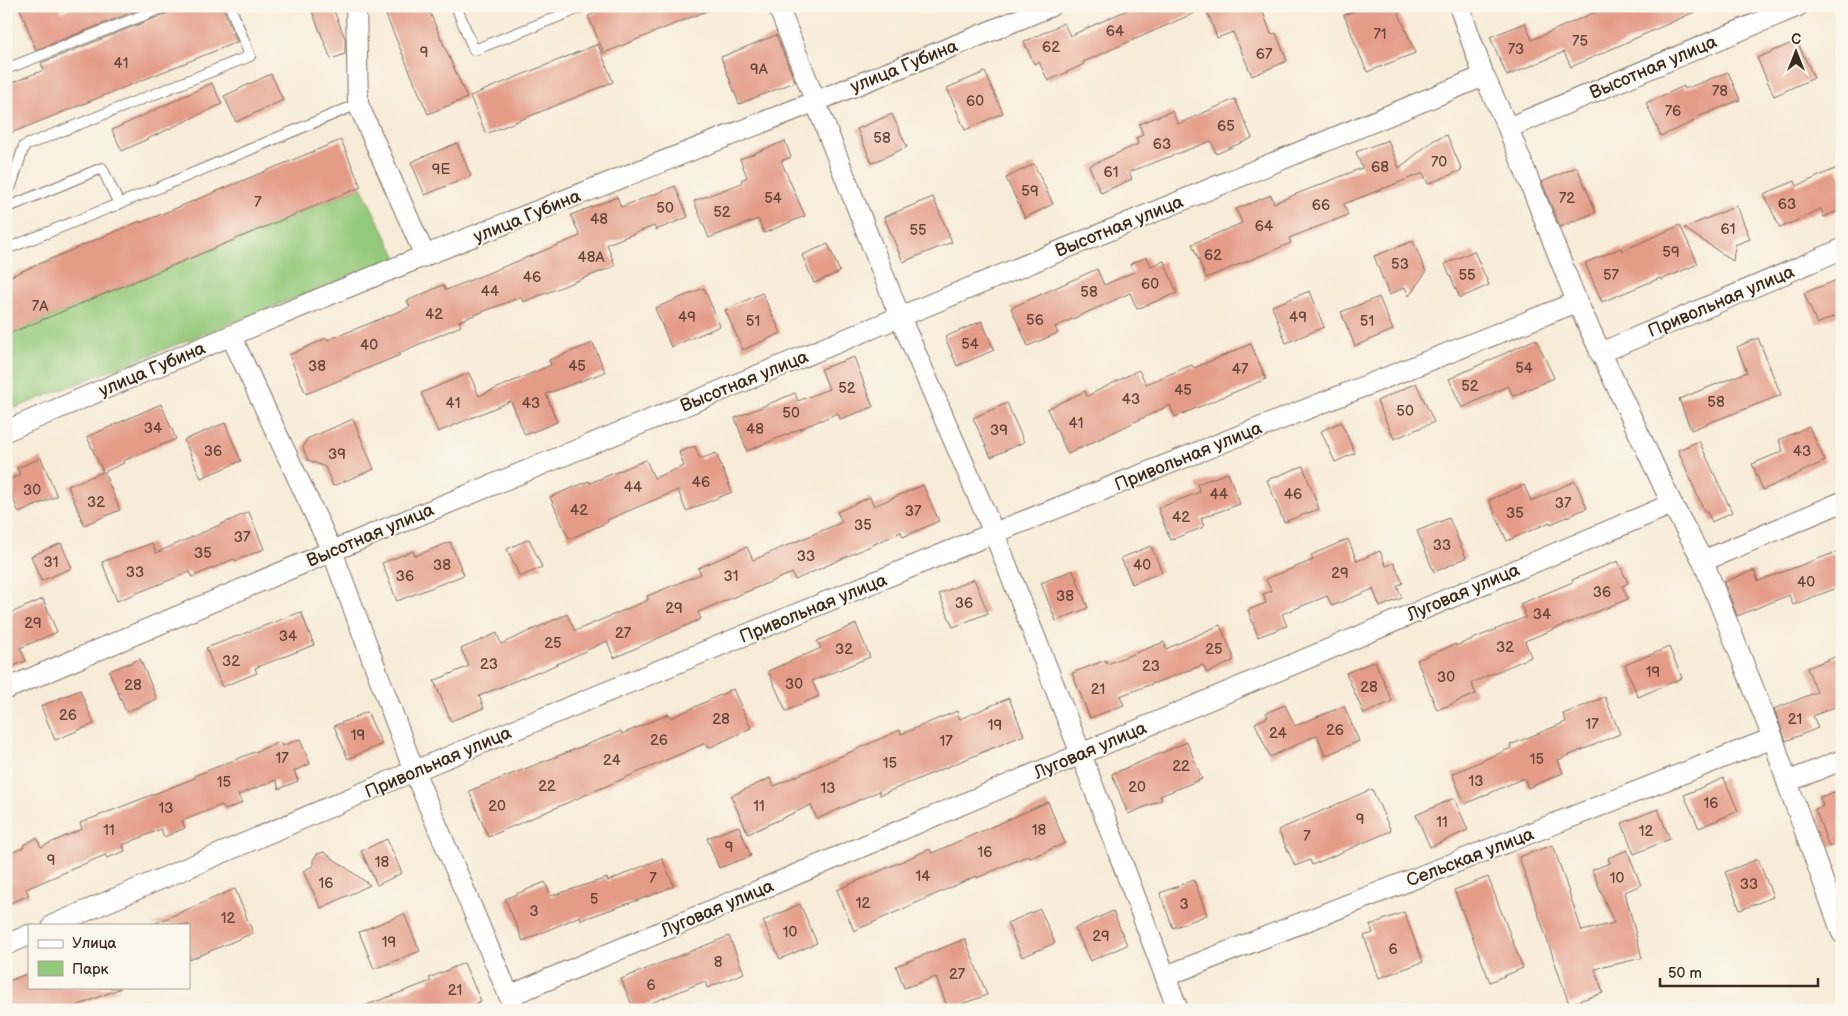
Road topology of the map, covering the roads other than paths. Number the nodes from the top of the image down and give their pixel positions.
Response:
1 (168, 6) edge
2 (230, 6) edge
3 (356, 6) edge
4 (456, 6) edge
5 (585, 6) edge
6 (778, 6) edge
7 (1050, 6) edge
8 (1459, 6) edge
9 (1798, 6) edge
10 (6, 69) edge
11 (1484, 76) junction
12 (816, 101) junction
13 (358, 104) junction
14 (1508, 128) junction
15 (6, 173) edge
16 (9, 187) edge
17 (119, 204) junction
18 (6, 208) edge
19 (6, 245) edge
20 (1842, 249) edge
21 (425, 256) junction
22 (1577, 302) junction
23 (900, 317) junction
24 (231, 336) junction
25 (1600, 353) junction
26 (6, 431) edge
27 (1842, 502) edge
28 (1672, 504) junction
29 (994, 533) junction
30 (332, 551) junction
31 (1703, 561) junction
32 (6, 690) edge
33 (1773, 738) junction
34 (1081, 754) junction
35 (1842, 760) edge
36 (414, 771) junction
37 (1787, 782) junction
38 (55, 924) edge
39 (1842, 933) edge
40 (28, 935) edge
41 (6, 944) edge
42 (1166, 976) junction
43 (512, 1003) edge
44 (1178, 1010) edge

1 - 10 lane
2 - 16 lane
3 - 13 street
4 - 5 lane
6 - 12 street
7 - 12 street, улица Губина
8 - 11 street
9 - 14 street, Высотная улица
11 - 14 street
11 - 23 street, Высотная улица
12 - 21 street, улица Губина
12 - 23 street
13 - 17 lane
13 - 21 street
14 - 22 street
15 - 16 lane
17 - 18 lane
17 - 19 lane
20 - 25 street, Привольная улица
21 - 24 street, улица Губина
22 - 25 street
22 - 29 street, Привольная улица
23 - 29 street
23 - 30 street, Высотная улица
24 - 26 street, улица Губина
24 - 30 street
25 - 28 street
27 - 31 street
28 - 31 street
28 - 34 street, Луговая улица
29 - 34 street
29 - 36 street, Привольная улица
30 - 32 street, Высотная улица
30 - 36 street
31 - 33 street
33 - 37 street
33 - 42 street, Сельская улица
34 - 42 street
34 - 43 street, Луговая улица
35 - 37 street
36 - 38 street, Привольная улица
36 - 43 street
37 - 39 street
40 - 41 street
42 - 44 street

